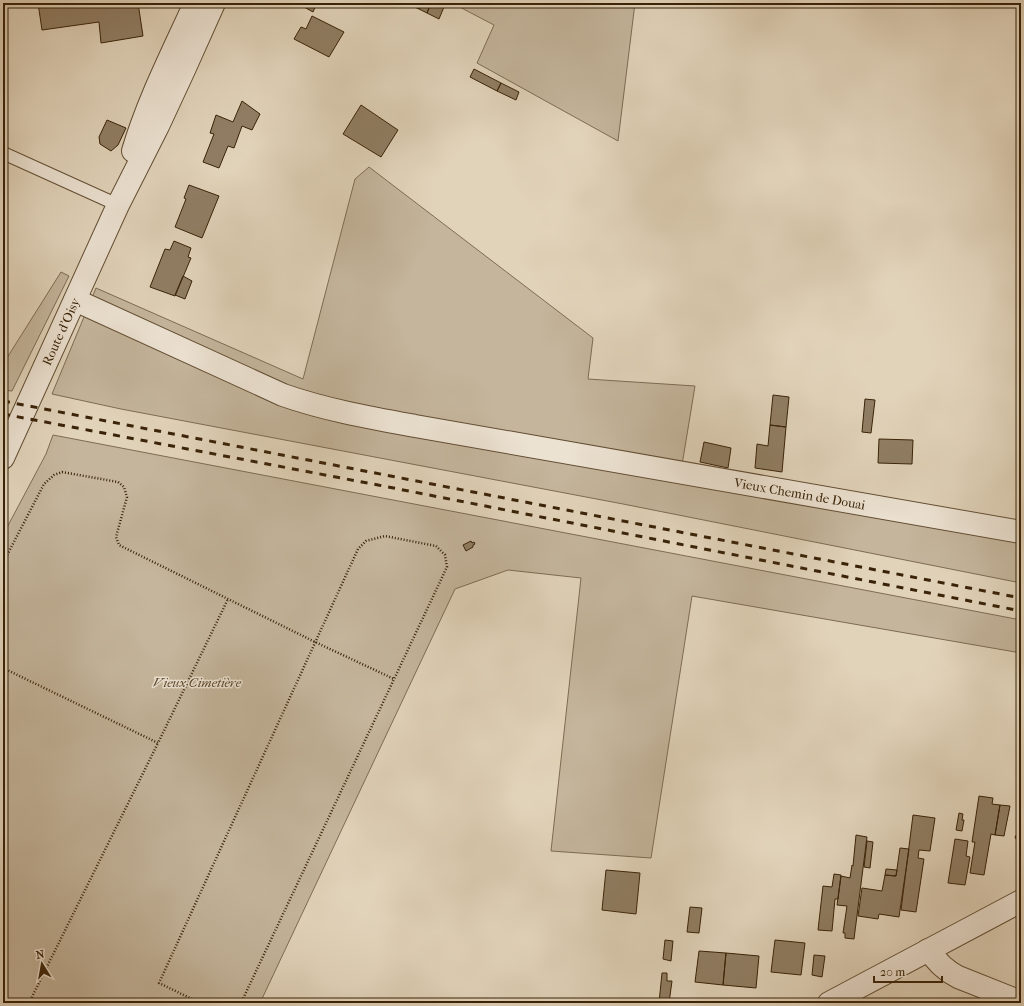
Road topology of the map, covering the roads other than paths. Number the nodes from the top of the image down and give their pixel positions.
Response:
1 (195, 3) edge
2 (214, 3) edge
3 (3, 153) edge
4 (118, 205) junction
5 (75, 300) junction
6 (3, 458) edge
7 (1021, 532) edge
8 (1021, 901) edge
9 (928, 950) junction
10 (1000, 999) edge
11 (1021, 1002) edge
12 (829, 1003) edge

1 - 4 street, Route d'Oisy
2 - 4 street, Route d'Oisy
3 - 4 lane
4 - 5 street, Route d'Oisy
5 - 6 street, Route d'Oisy
5 - 7 street, Vieux Chemin de Douai
8 - 9 street
9 - 10 street
9 - 12 street
10 - 11 street

